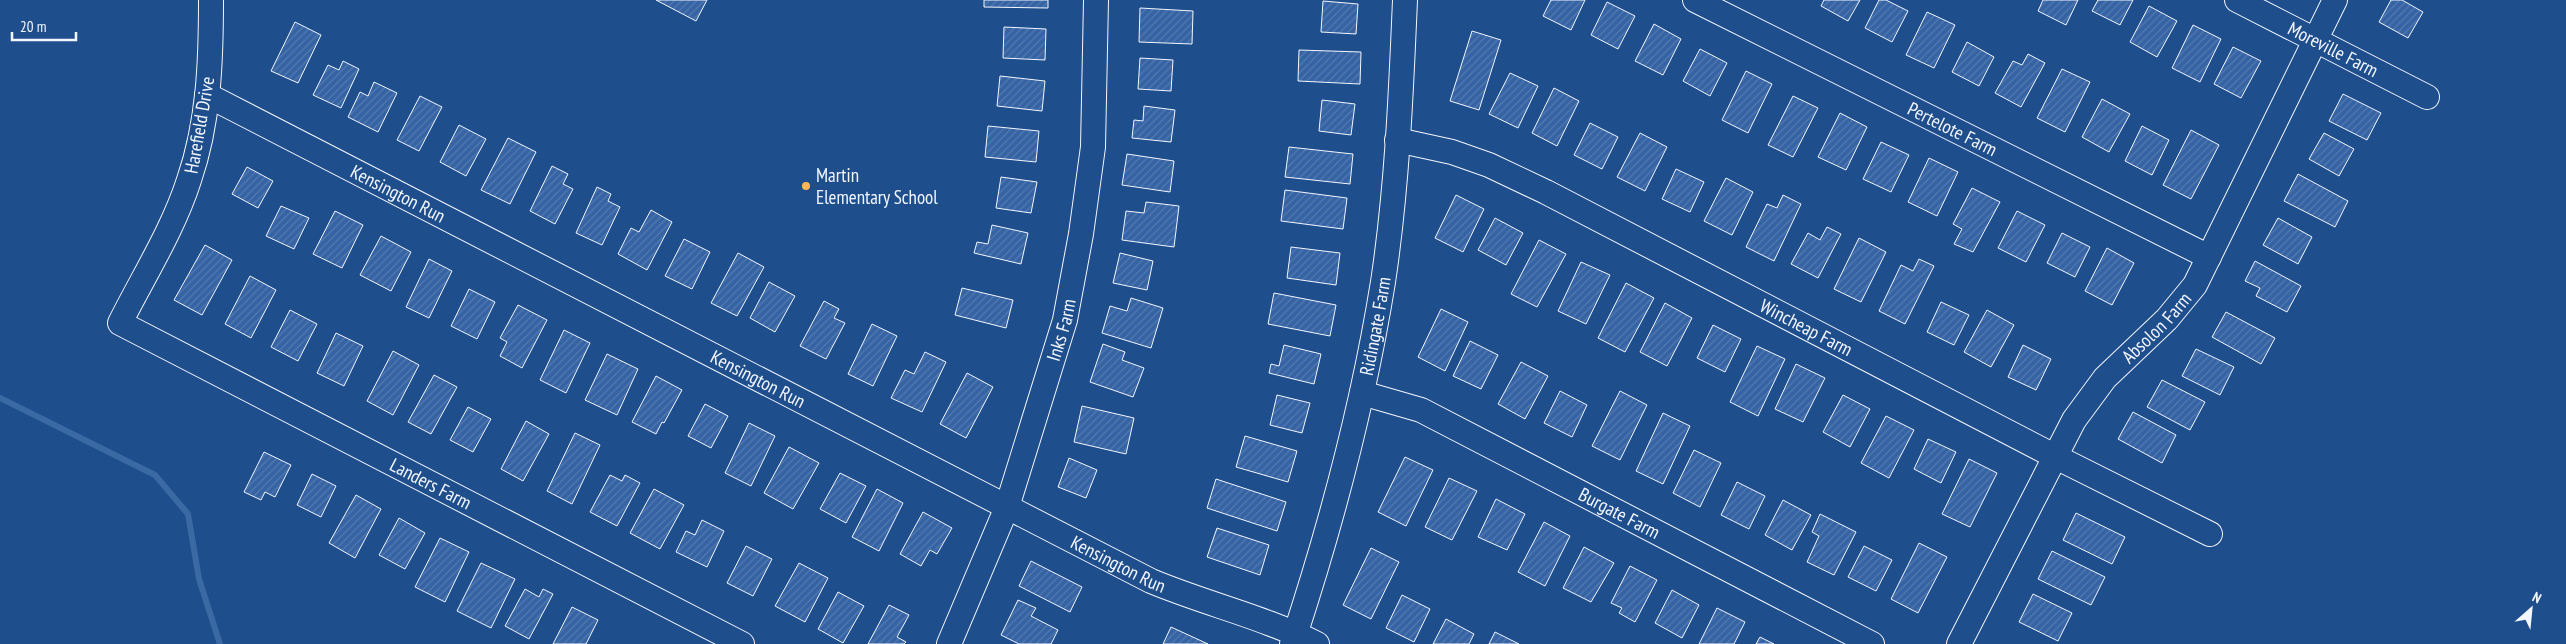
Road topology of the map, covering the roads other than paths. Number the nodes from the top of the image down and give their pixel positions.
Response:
1 (210, 0) edge
2 (1096, 0) edge
3 (1405, 0) edge
4 (1695, 0) edge
5 (2237, 0) edge
6 (2335, 0) edge
7 (2315, 39) junction
8 (207, 95) junction
9 (2427, 97) dead end
10 (1397, 140) junction
11 (2209, 257) junction
12 (120, 323) joint
13 (1362, 394) junction
14 (2056, 457) junction
15 (1007, 507) junction
16 (2210, 534) dead end
17 (1294, 638) edge
18 (742, 644) edge
19 (949, 644) edge
20 (1317, 644) edge
21 (1872, 644) edge
22 (1959, 644) edge

1 - 8 street, Harefield Drive
2 - 15 street, Inks Farm
3 - 10 street, Ridingate Farm
4 - 11 street, Pertelote Farm
5 - 7 street, Moreville Farm
6 - 7 street, Absolon Farm
7 - 9 street, Moreville Farm
7 - 11 street, Absolon Farm
8 - 12 street, Harefield Drive
8 - 15 street, Kensington Run
10 - 13 street, Ridingate Farm
10 - 14 street, Wincheap Farm
11 - 14 street, Absolon Farm
12 - 18 street, Landers Farm
13 - 17 street, Ridingate Farm
13 - 21 street, Burgate Farm
14 - 16 street, Wincheap Farm
14 - 22 street, Absolon Farm
15 - 17 street, Kensington Run
15 - 19 street, Inks Farm
17 - 20 street, Kensington Run

